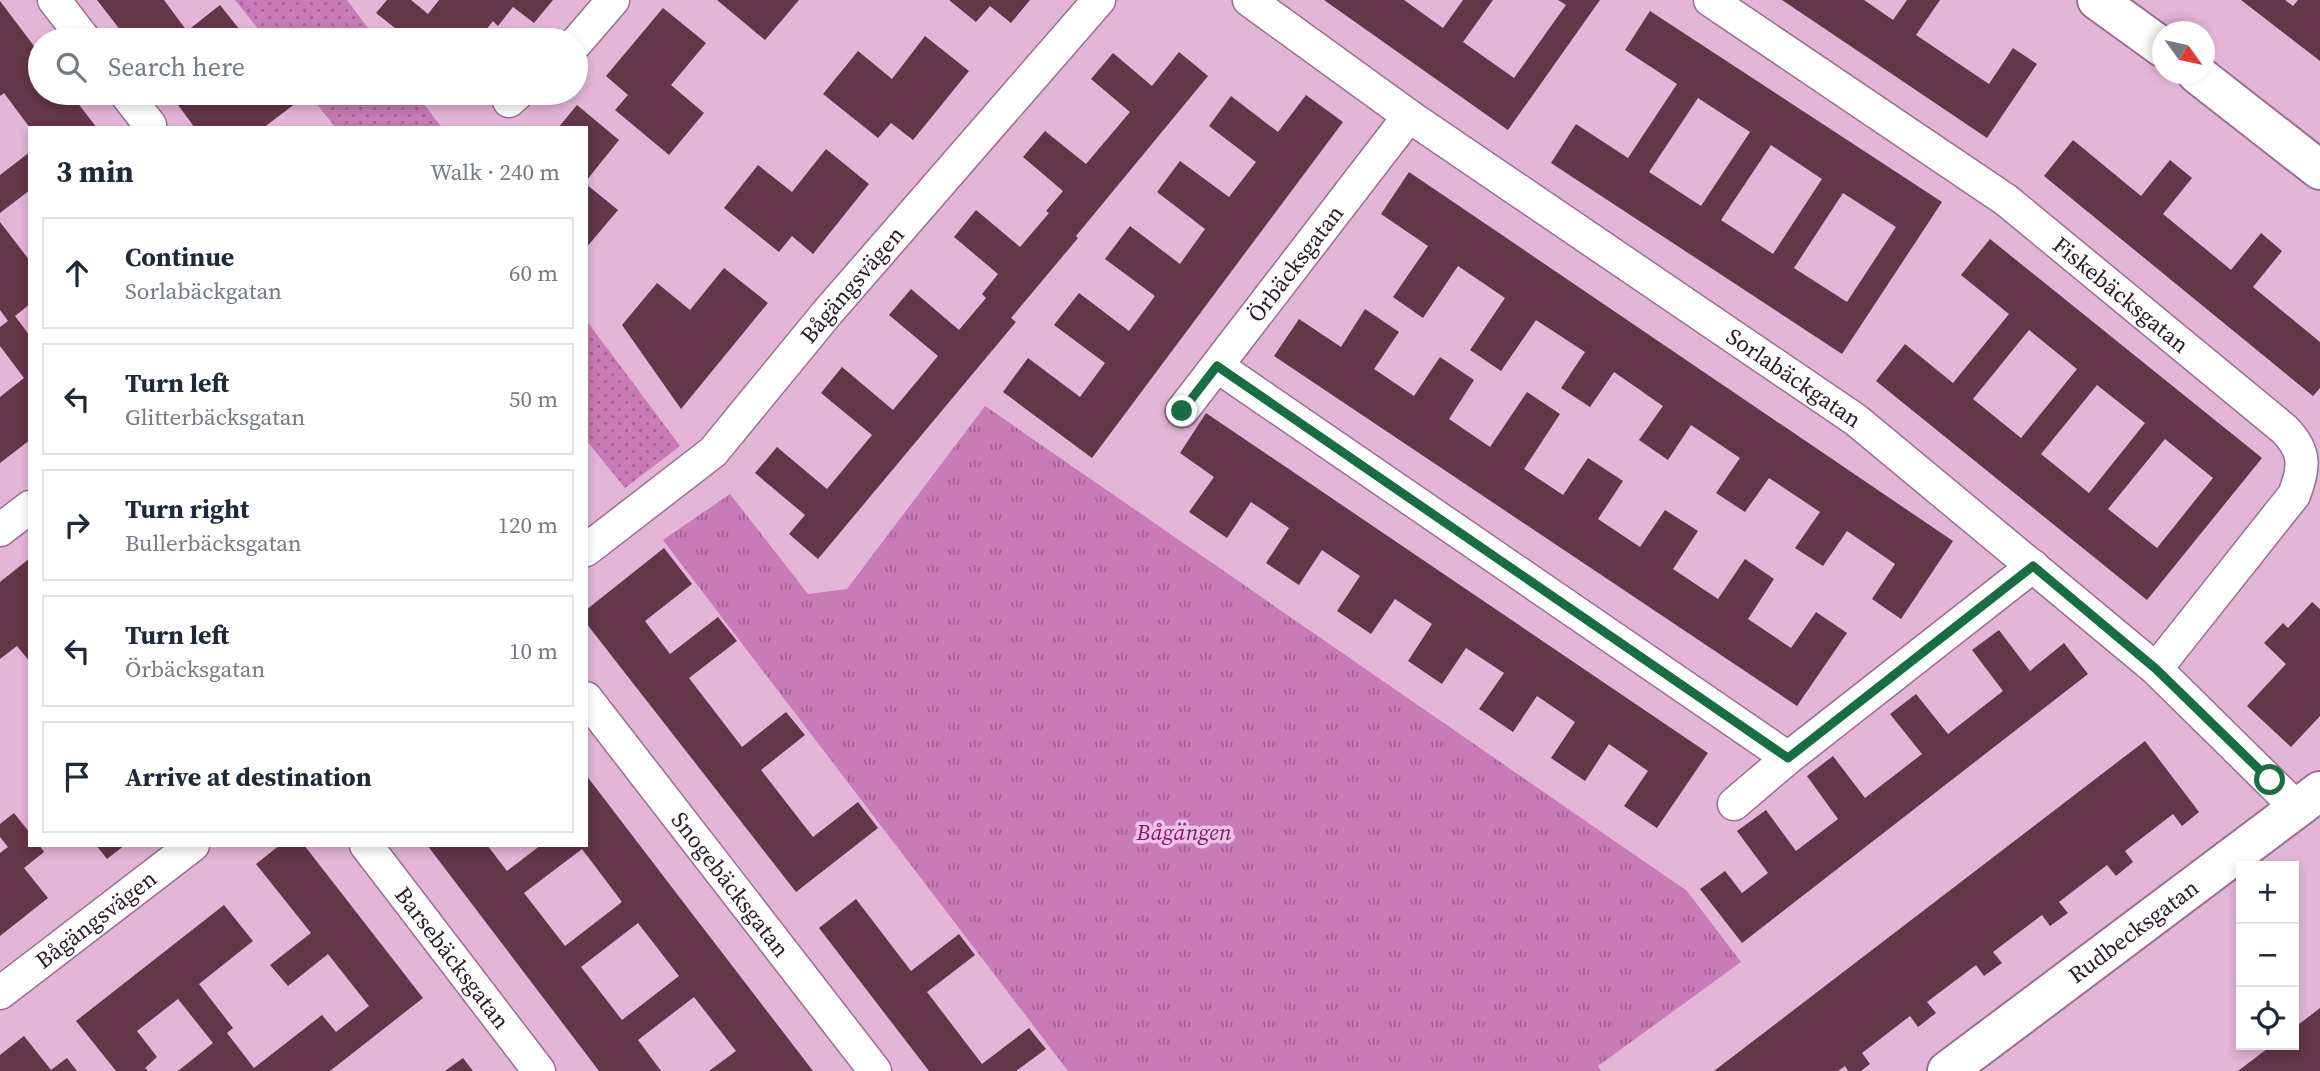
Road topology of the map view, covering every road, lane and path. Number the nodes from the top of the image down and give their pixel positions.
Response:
1 (54, 0) edge
2 (613, 0) edge
3 (1099, 0) edge
4 (1249, 0) edge
5 (1710, 0) edge
6 (2097, 0) edge
7 (76, 28) edge
8 (588, 29) edge
9 (2152, 40) edge
10 (2210, 84) edge
11 (134, 105) edge
12 (1409, 116) junction
13 (150, 125) dead end
14 (2320, 170) edge
15 (1217, 366) junction
16 (1182, 411) dead end
17 (28, 509) edge
18 (0, 530) edge
19 (588, 548) edge
20 (2033, 566) junction
21 (2156, 669) junction
22 (588, 701) edge
23 (1788, 758) junction
24 (2309, 799) edge
25 (1734, 804) dead end
26 (190, 847) edge
27 (368, 847) edge
28 (0, 993) edge
29 (538, 1071) edge
30 (875, 1071) edge
31 (1947, 1071) edge

1 - 7 street
2 - 8 street
3 - 19 street, Bågängsvägen
4 - 12 street, Sorlabäckgatan
5 - 21 street, Fiskebäcksgatan
6 - 9 street
10 - 14 street
11 - 13 street
12 - 15 street, Örbäcksgatan
12 - 20 street, Sorlabäckgatan
15 - 16 street, Örbäcksgatan
15 - 23 street
17 - 18 street
20 - 21 street, Sorlabäckgatan
20 - 23 street
21 - 24 street, Sorlabäckgatan
22 - 30 street, Snogebäcksgatan
23 - 25 street
24 - 31 street, Rudbecksgatan
26 - 28 street, Bågängsvägen
27 - 29 street, Barsebäcksgatan

